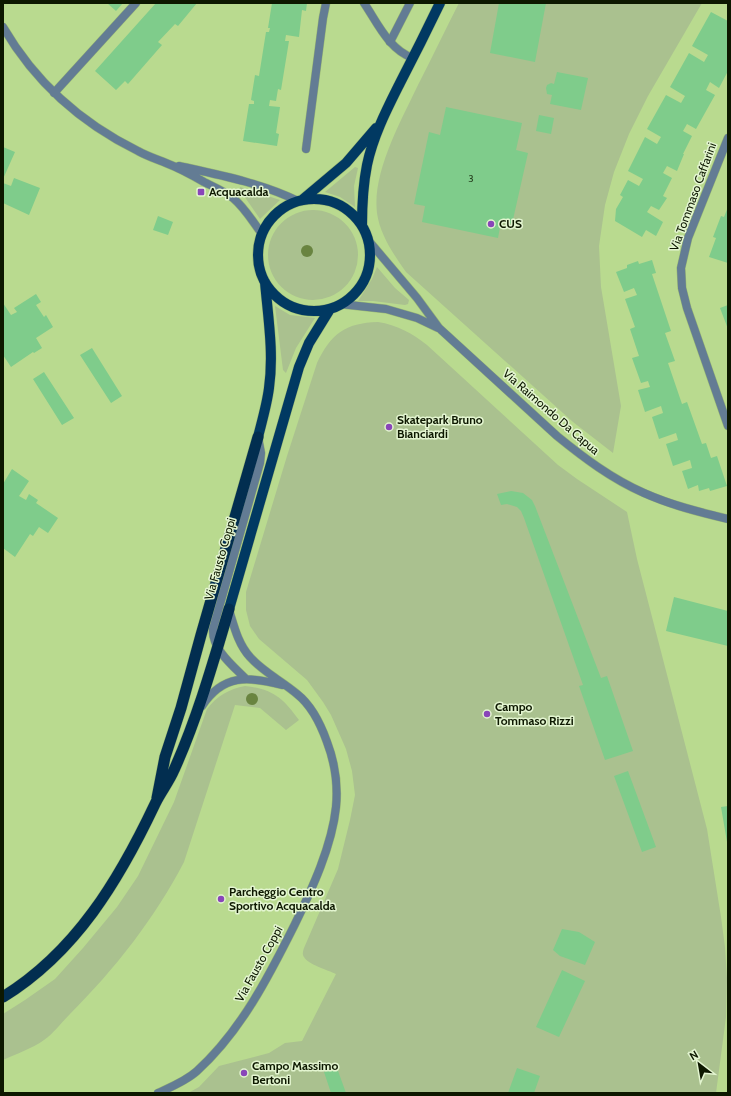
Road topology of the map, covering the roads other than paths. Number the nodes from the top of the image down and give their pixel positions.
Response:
1 (136, 3) edge
2 (326, 3) edge
3 (364, 3) edge
4 (410, 3) edge
5 (440, 3) edge
6 (3, 27) edge
7 (390, 42) junction
8 (413, 58) junction
9 (54, 93) junction
10 (382, 120) junction
11 (728, 138) edge
12 (306, 149) dead end
13 (167, 163) junction
14 (300, 201) junction
15 (362, 226) junction
16 (262, 234) junction
17 (368, 240) junction
18 (265, 282) junction
19 (340, 304) junction
20 (330, 308) junction
21 (438, 328) junction
22 (728, 426) edge
23 (258, 437) junction
24 (728, 519) edge
25 (229, 609) junction
26 (218, 648) junction
27 (245, 678) junction
28 (284, 685) junction
29 (195, 716) junction
30 (156, 802) junction
31 (3, 997) edge
32 (158, 1093) edge

1 - 9 street
2 - 12 street
3 - 7 street
4 - 7 street
5 - 8 main road
6 - 9 street
7 - 8 street
8 - 10 main road
9 - 13 street
10 - 14 main road
10 - 15 main road
11 - 22 street, Via Tommaso Caffarini
13 - 14 street
13 - 16 street
14 - 15 main road
14 - 16 main road
15 - 17 main road
16 - 18 main road
17 - 19 main road
17 - 21 street, Via Raimondo Da Capua
18 - 20 main road
18 - 23 main road
19 - 20 main road
19 - 21 street, Via Raimondo Da Capua
20 - 25 main road
21 - 24 street, Via Raimondo Da Capua
23 - 26 street, Via Fausto Coppi
23 - 30 highway
25 - 26 highway
25 - 28 street, Via Fausto Coppi
26 - 27 street, Via Fausto Coppi
26 - 29 highway
27 - 28 street, Via Fausto Coppi
27 - 29 street, Via Fausto Coppi
28 - 32 street, Via Fausto Coppi
29 - 30 highway
30 - 31 highway

